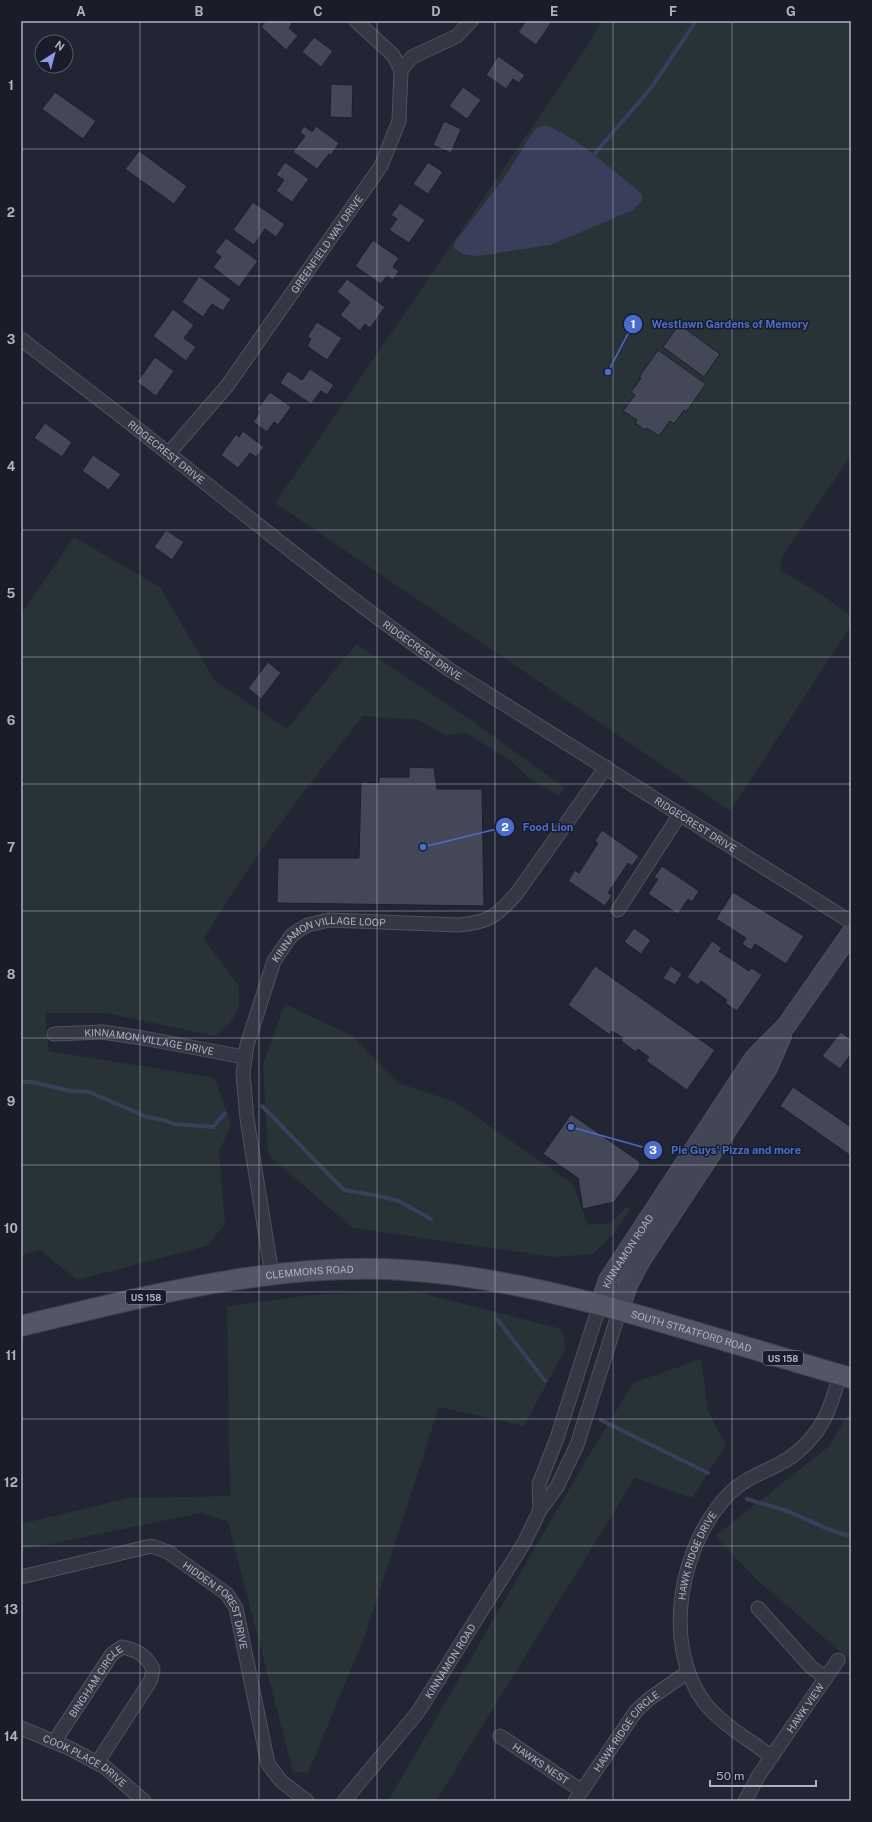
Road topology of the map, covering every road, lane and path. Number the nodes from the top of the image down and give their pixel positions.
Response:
1 (356, 21) edge
2 (471, 21) edge
3 (401, 70) junction
4 (21, 339) edge
5 (169, 453) junction
6 (606, 767) junction
7 (680, 814) junction
8 (618, 910) dead end
9 (851, 922) edge
10 (851, 933) edge
11 (786, 1026) junction
12 (54, 1034) dead end
13 (244, 1058) junction
14 (272, 1275) junction
15 (600, 1304) junction
16 (620, 1309) junction
17 (21, 1326) edge
18 (846, 1376) edge
19 (557, 1438) junction
20 (577, 1444) junction
21 (540, 1510) junction
22 (21, 1577) edge
23 (758, 1608) dead end
24 (838, 1660) dead end
25 (688, 1672) junction
26 (826, 1678) junction
27 (21, 1728) edge
28 (500, 1736) dead end
29 (54, 1742) junction
30 (772, 1756) junction
31 (97, 1763) junction
32 (578, 1796) edge
33 (144, 1801) edge
34 (307, 1801) edge
35 (344, 1801) edge
36 (745, 1801) edge

1 - 3 street
2 - 3 street
3 - 5 street, GREENFIELD WAY DRIVE
4 - 5 street, RIDGECREST DRIVE
5 - 6 street, RIDGECREST DRIVE
6 - 7 street, RIDGECREST DRIVE
6 - 13 street, KINNAMON VILLAGE LOOP
7 - 8 street
7 - 9 street, RIDGECREST DRIVE
10 - 11 main road, KINNAMON ROAD
11 - 15 main road, KINNAMON ROAD
11 - 16 main road, KINNAMON ROAD
12 - 13 street, KINNAMON VILLAGE DRIVE
13 - 14 street, KINNAMON VILLAGE LOOP
14 - 15 main road, CLEMMONS ROAD / US 158
14 - 17 main road, CLEMMONS ROAD / US 158
15 - 16 main road, SOUTH STRATFORD ROAD / US 158
15 - 19 street, KINNAMON ROAD
16 - 18 main road, SOUTH STRATFORD ROAD / US 158
16 - 20 street, KINNAMON ROAD
18 - 25 street, HAWK RIDGE DRIVE
19 - 20 street
19 - 21 street, KINNAMON ROAD
20 - 21 street, KINNAMON ROAD
21 - 35 street, KINNAMON ROAD
22 - 34 street, HIDDEN FOREST DRIVE
23 - 26 street
24 - 26 street, HAWK VIEW
25 - 30 street, HAWK RIDGE DRIVE
25 - 32 street, HAWK RIDGE CIRCLE
26 - 30 street, HAWK VIEW
27 - 29 street, COOK PLACE DRIVE
28 - 32 street, HAWKS NEST
29 - 31 street, COOK PLACE DRIVE
29 - 31 street, BINGHAM CIRCLE
30 - 36 street
31 - 33 street, COOK PLACE DRIVE

